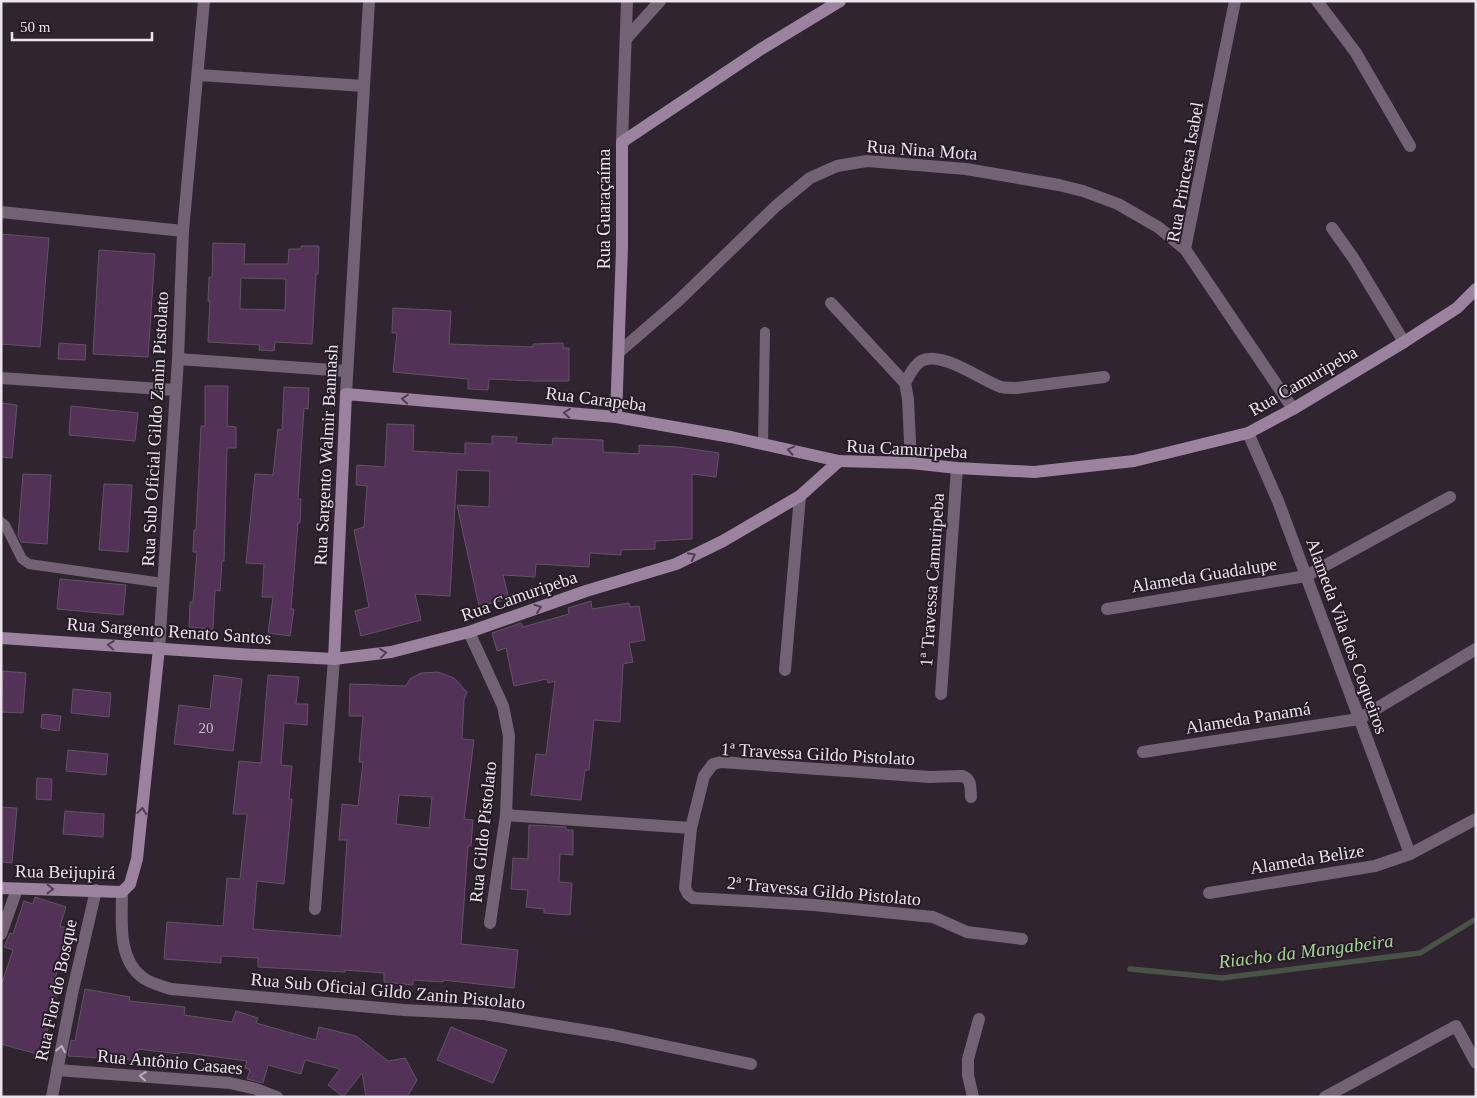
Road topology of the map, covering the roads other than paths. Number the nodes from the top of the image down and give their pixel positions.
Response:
1 (204, 1) edge
2 (369, 1) edge
3 (627, 1) edge
4 (660, 1) edge
5 (840, 1) edge
6 (1235, 1) edge
7 (1317, 1) edge
8 (626, 39) junction
9 (198, 75) junction
10 (364, 86) junction
11 (622, 142) junction
12 (1410, 146) dead end
13 (1, 212) edge
14 (1332, 228) dead end
15 (184, 231) junction
16 (1185, 249) junction
17 (1476, 289) edge
18 (831, 303) dead end
19 (765, 332) dead end
20 (1404, 342) junction
21 (619, 352) junction
22 (178, 359) junction
23 (347, 371) junction
24 (1104, 377) dead end
25 (1, 378) edge
26 (905, 383) junction
27 (174, 390) junction
28 (346, 394) junction
29 (1293, 409) junction
30 (616, 417) junction
31 (1248, 433) junction
32 (763, 444) junction
33 (839, 461) junction
34 (911, 463) junction
35 (957, 468) junction
36 (800, 496) junction
37 (1450, 497) dead end
38 (1, 522) edge
39 (1306, 576) junction
40 (163, 583) junction
41 (1107, 609) dead end
42 (469, 632) junction
43 (1, 638) edge
44 (159, 648) junction
45 (1476, 649) edge
46 (334, 659) junction
47 (785, 670) dead end
48 (941, 694) dead end
49 (1359, 718) junction
50 (1143, 752) dead end
51 (971, 797) dead end
52 (506, 815) junction
53 (1476, 819) edge
54 (691, 828) junction
55 (1410, 854) junction
56 (137, 859) joint
57 (1, 888) edge
58 (17, 889) junction
59 (96, 890) junction
60 (122, 892) junction
61 (1208, 893) dead end
62 (315, 909) dead end
63 (490, 923) dead end
64 (1, 934) edge
65 (1022, 939) dead end
66 (978, 1019) dead end
67 (1476, 1063) edge
68 (751, 1064) dead end
69 (57, 1070) junction
70 (52, 1097) edge
71 (277, 1097) edge
72 (973, 1097) edge
73 (1325, 1097) edge

1 - 9 street, Rua Sub Oficial Gildo Zanin Pistolato
2 - 10 street, Rua Sargento Walmir Bannash
3 - 8 street, Rua Guaraçaíma
4 - 8 street
5 - 11 main road
6 - 16 street, Rua Princesa Isabel
7 - 12 street
8 - 11 street, Rua Guaraçaíma
9 - 10 street
9 - 15 street, Rua Sub Oficial Gildo Zanin Pistolato
10 - 23 street, Rua Sargento Walmir Bannash
11 - 21 main road, Rua Guaraçaíma
13 - 15 street
14 - 20 street
15 - 22 street, Rua Sub Oficial Gildo Zanin Pistolato
16 - 21 street, Rua Nina Mota
16 - 29 street, Rua Princesa Isabel
17 - 20 main road, Rua Camuripeba
18 - 26 street
19 - 32 lane
20 - 29 main road, Rua Camuripeba
21 - 30 main road, Rua Guaraçaíma
22 - 23 street
22 - 27 street, Rua Sub Oficial Gildo Zanin Pistolato
23 - 28 street, Rua Sargento Walmir Bannash
24 - 26 street
25 - 27 street
26 - 34 street
27 - 40 street, Rua Sub Oficial Gildo Zanin Pistolato
30 -> 28 main road, Rua Carapeba
28 - 46 main road, Rua Sargento Walmir Bannash
29 - 31 main road, Rua Camuripeba
30 - 32 main road, Rua Carapeba
31 - 35 main road, Rua Camuripeba
31 - 39 street, Alameda Vila dos Coqueiros
33 -> 32 main road, Rua Carapeba
33 - 34 main road, Rua Camuripeba
33 - 36 main road, Rua Camuripeba
34 - 35 main road, Rua Camuripeba
35 - 48 street, 1ª Travessa Camuripeba
42 -> 36 main road, Rua Camuripeba
36 - 47 street
37 - 39 street, Alameda Guadalupe
38 - 40 lane
39 - 41 street, Alameda Guadalupe
39 - 49 street, Alameda Vila dos Coqueiros
40 - 44 street, Rua Sub Oficial Gildo Zanin Pistolato
46 -> 42 main road, Rua Camuripeba
42 - 52 street, Rua Gildo Pistolato
44 -> 43 main road, Rua Sargento Renato Santos
44 - 46 main road, Rua Sargento Renato Santos
56 -> 44 main road, Rua Sub Oficial Gildo Zanin Pistolato
45 - 49 street
46 - 62 street, Rua Sargento Walmir Bannash
49 - 50 street, Alameda Panamá
49 - 55 street, Alameda Vila dos Coqueiros
51 - 54 street, 1ª Travessa Gildo Pistolato
52 - 54 street
52 - 63 street, Rua Gildo Pistolato
53 - 55 street, Alameda Belize
54 - 65 street, 2ª Travessa Gildo Pistolato
55 - 61 street, Alameda Belize
56 - 60 main road, Rua Beijupirá
57 - 58 main road, Rua Beijupirá
58 -> 59 main road, Rua Beijupirá
58 - 64 street
59 - 60 main road, Rua Beijupirá
69 -> 59 street, Rua Flor do Bosque
60 - 68 street, Rua Sub Oficial Gildo Zanin Pistolato
66 - 72 street
67 - 73 street
69 - 70 street, Rua Flor do Bosque
71 -> 69 street, Rua Antônio Casaes

